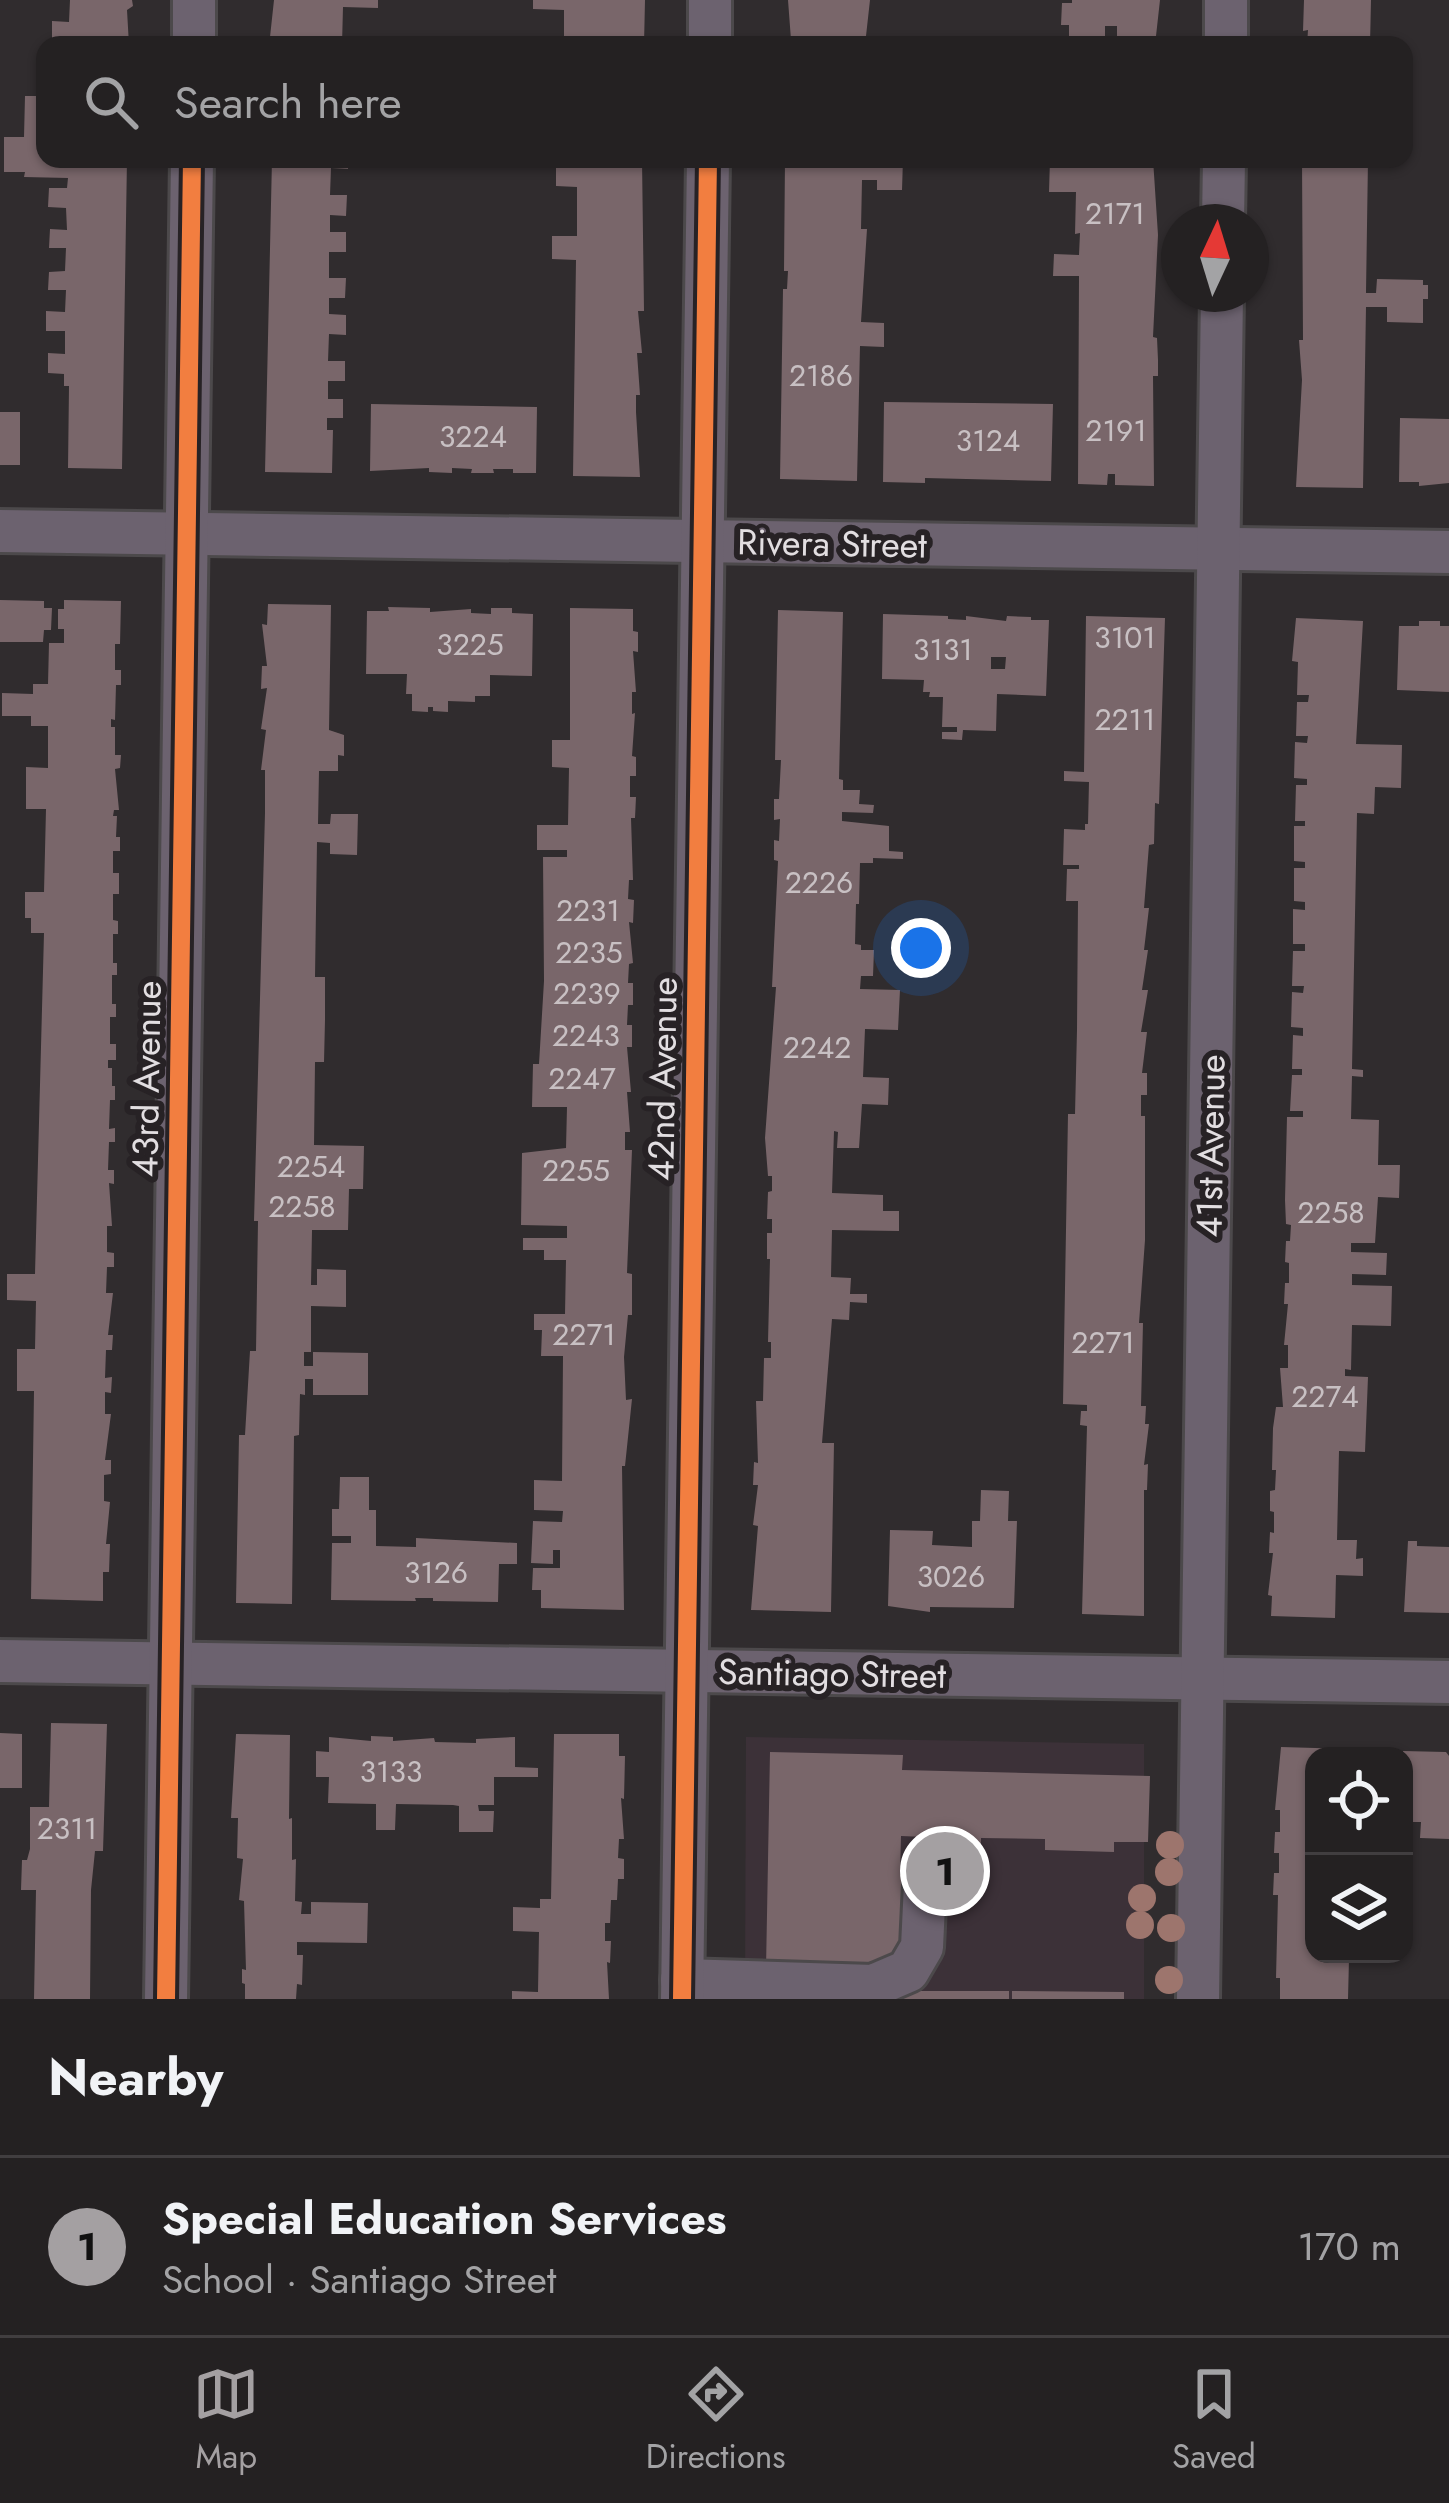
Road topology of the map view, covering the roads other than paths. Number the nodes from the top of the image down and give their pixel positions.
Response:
1 (194, 0) edge
2 (710, 0) edge
3 (1226, 0) edge
4 (194, 36) edge
5 (710, 36) edge
6 (1226, 36) edge
7 (192, 168) edge
8 (708, 168) edge
9 (1224, 168) edge
10 (1223, 204) edge
11 (1222, 312) edge
12 (0, 531) edge
13 (187, 534) junction
14 (703, 542) junction
15 (1219, 549) junction
16 (1449, 552) edge
17 (0, 1661) edge
18 (170, 1664) junction
19 (687, 1671) junction
20 (1202, 1679) junction
21 (1449, 1682) edge
22 (925, 1884) dead end
23 (682, 1989) edge
24 (166, 1999) edge
25 (1198, 1999) edge

1 - 4 street
2 - 5 street
3 - 6 street
7 - 13 street, 43rd Avenue
8 - 14 street, 42nd Avenue
9 - 10 street
11 - 15 street, 41st Avenue
12 - 13 street, Rivera Street
13 - 14 street, Rivera Street
13 - 18 street, 43rd Avenue
14 - 15 street, Rivera Street
14 - 19 street, 42nd Avenue
15 - 16 street, Rivera Street
15 - 20 street, 41st Avenue
17 - 18 street, Santiago Street
18 - 19 street, Santiago Street
18 - 24 street, 43rd Avenue
19 - 20 street, Santiago Street
19 - 23 street, 42nd Avenue
20 - 21 street, Santiago Street
20 - 25 street, 41st Avenue
22 - 23 street

